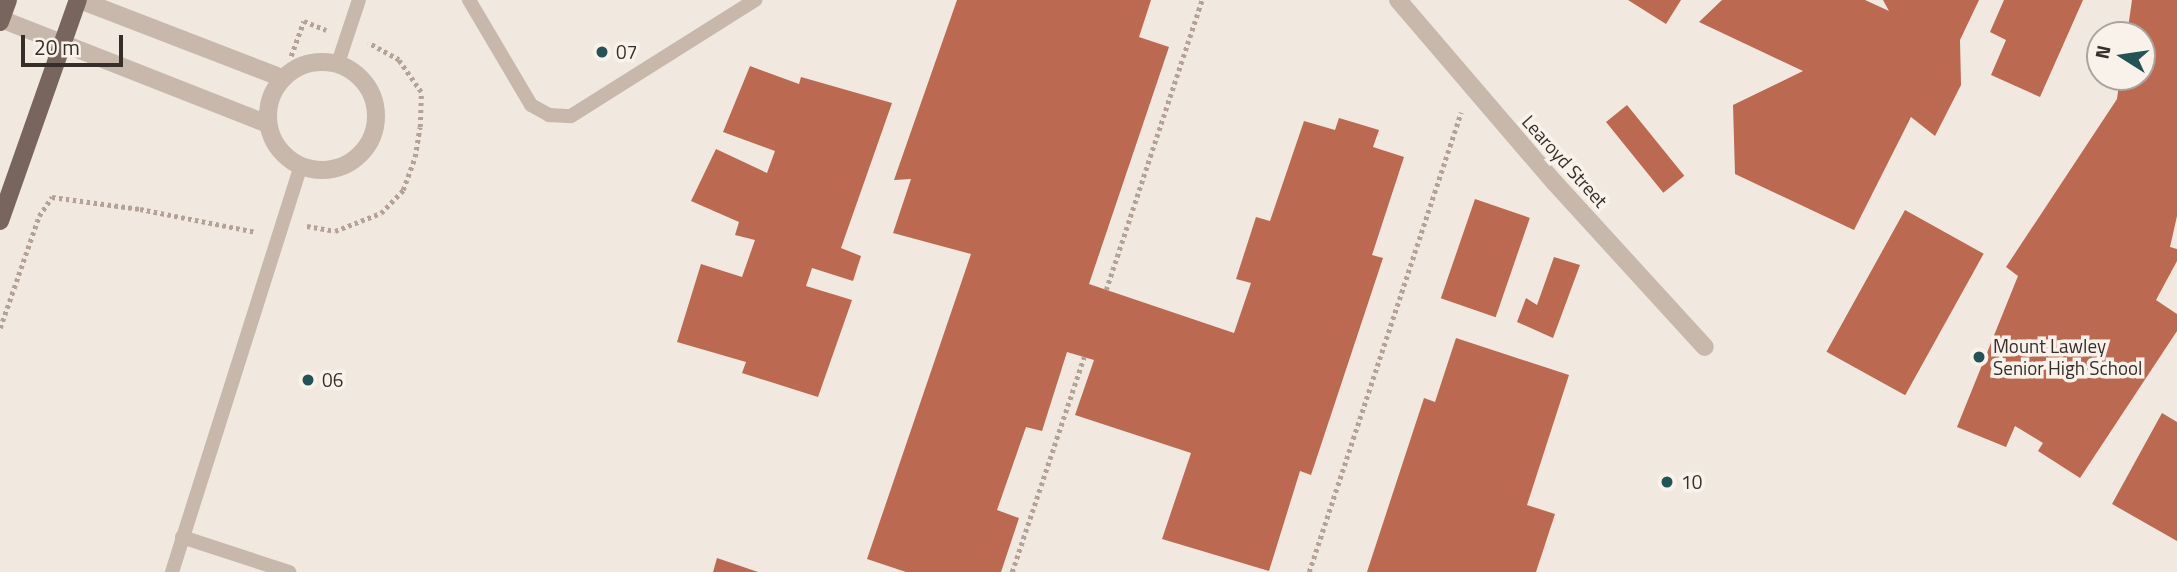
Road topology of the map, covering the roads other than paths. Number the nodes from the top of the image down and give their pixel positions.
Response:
1 (8, 0) edge
2 (79, 0) edge
3 (359, 0) edge
4 (469, 0) edge
5 (755, 0) edge
6 (1398, 0) edge
7 (1, 21) edge
8 (63, 41) junction
9 (338, 63) junction
10 (282, 78) junction
11 (268, 124) junction
12 (301, 166) junction
13 (0, 221) edge
14 (1705, 347) dead end
15 (182, 537) junction
16 (172, 572) edge
17 (289, 572) edge

1 - 7 main road
2 - 8 main road
2 - 10 street
3 - 9 lane
4 - 5 lane
6 - 14 street, Learoyd Street
7 - 8 street
8 - 11 street
8 - 13 main road
9 - 10 street
9 - 12 street
10 - 11 street
11 - 12 street
12 - 15 lane
15 - 16 lane
15 - 17 lane

